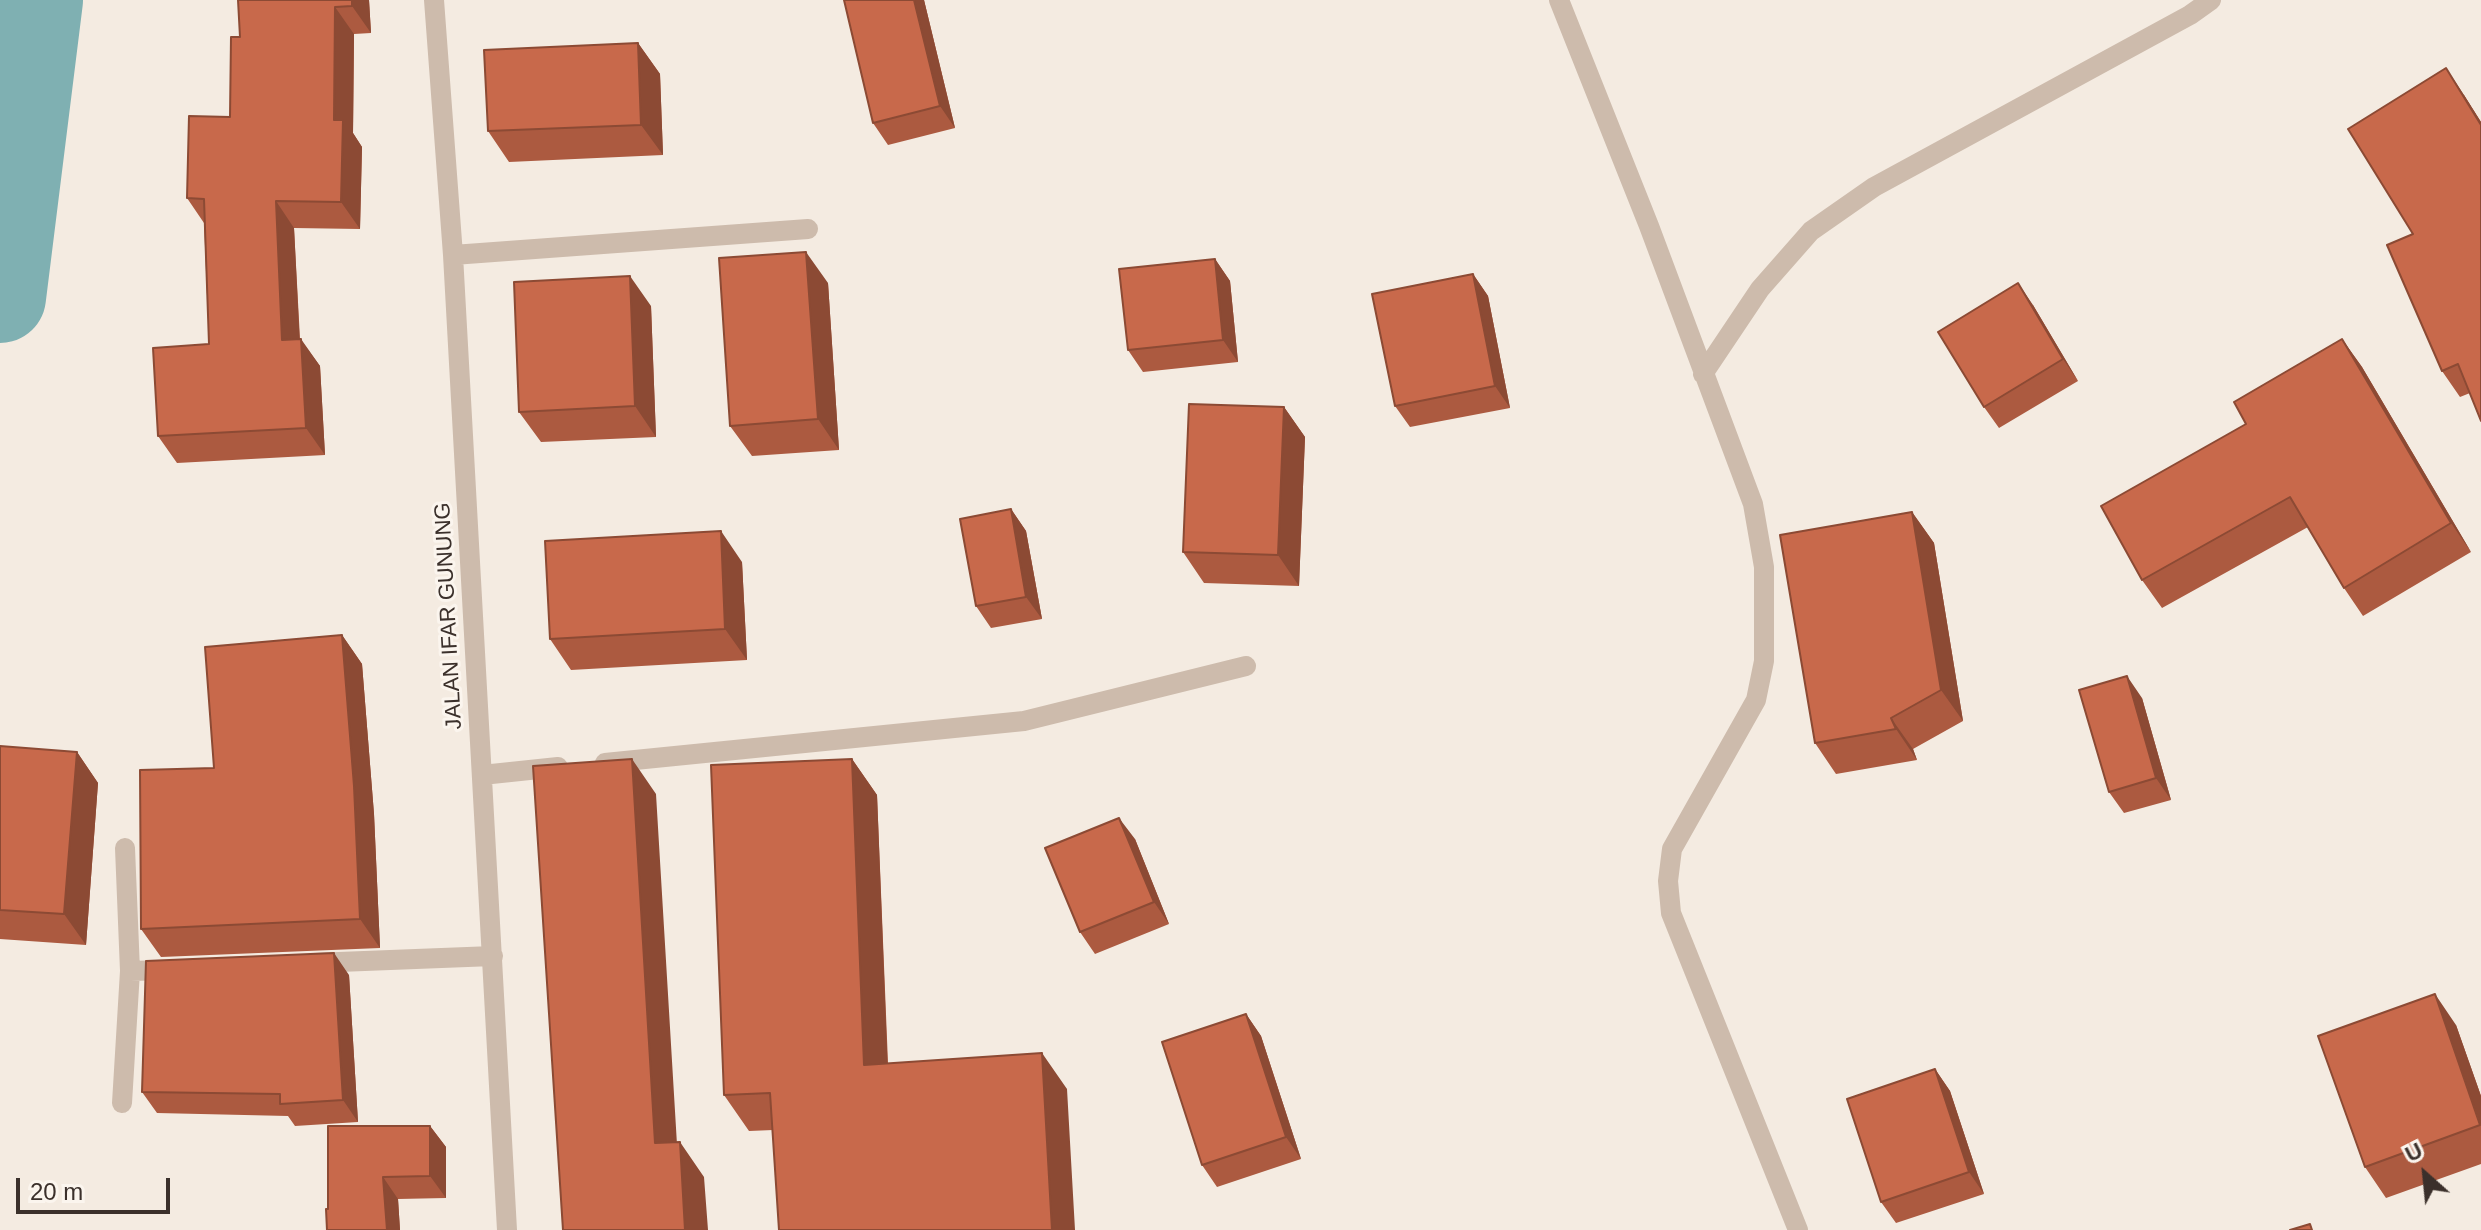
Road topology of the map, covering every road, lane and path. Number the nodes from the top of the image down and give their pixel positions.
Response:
1 (434, 0) edge
2 (1559, 0) edge
3 (2211, 0) edge
4 (808, 229) dead end
5 (453, 255) junction
6 (1703, 374) junction
7 (1246, 666) dead end
8 (482, 775) junction
9 (125, 848) dead end
10 (493, 956) junction
11 (288, 964) edge
12 (193, 969) edge
13 (130, 971) junction
14 (122, 1103) dead end
15 (507, 1230) edge
16 (1798, 1230) edge

1 - 5 street, JALAN IFAR GUNUNG
2 - 6 street
3 - 6 street
4 - 5 street
5 - 8 street, JALAN IFAR GUNUNG
6 - 16 street
7 - 8 street
8 - 10 street, JALAN IFAR GUNUNG
9 - 13 street
10 - 11 street
10 - 15 street, JALAN IFAR GUNUNG
12 - 13 street
13 - 14 street

